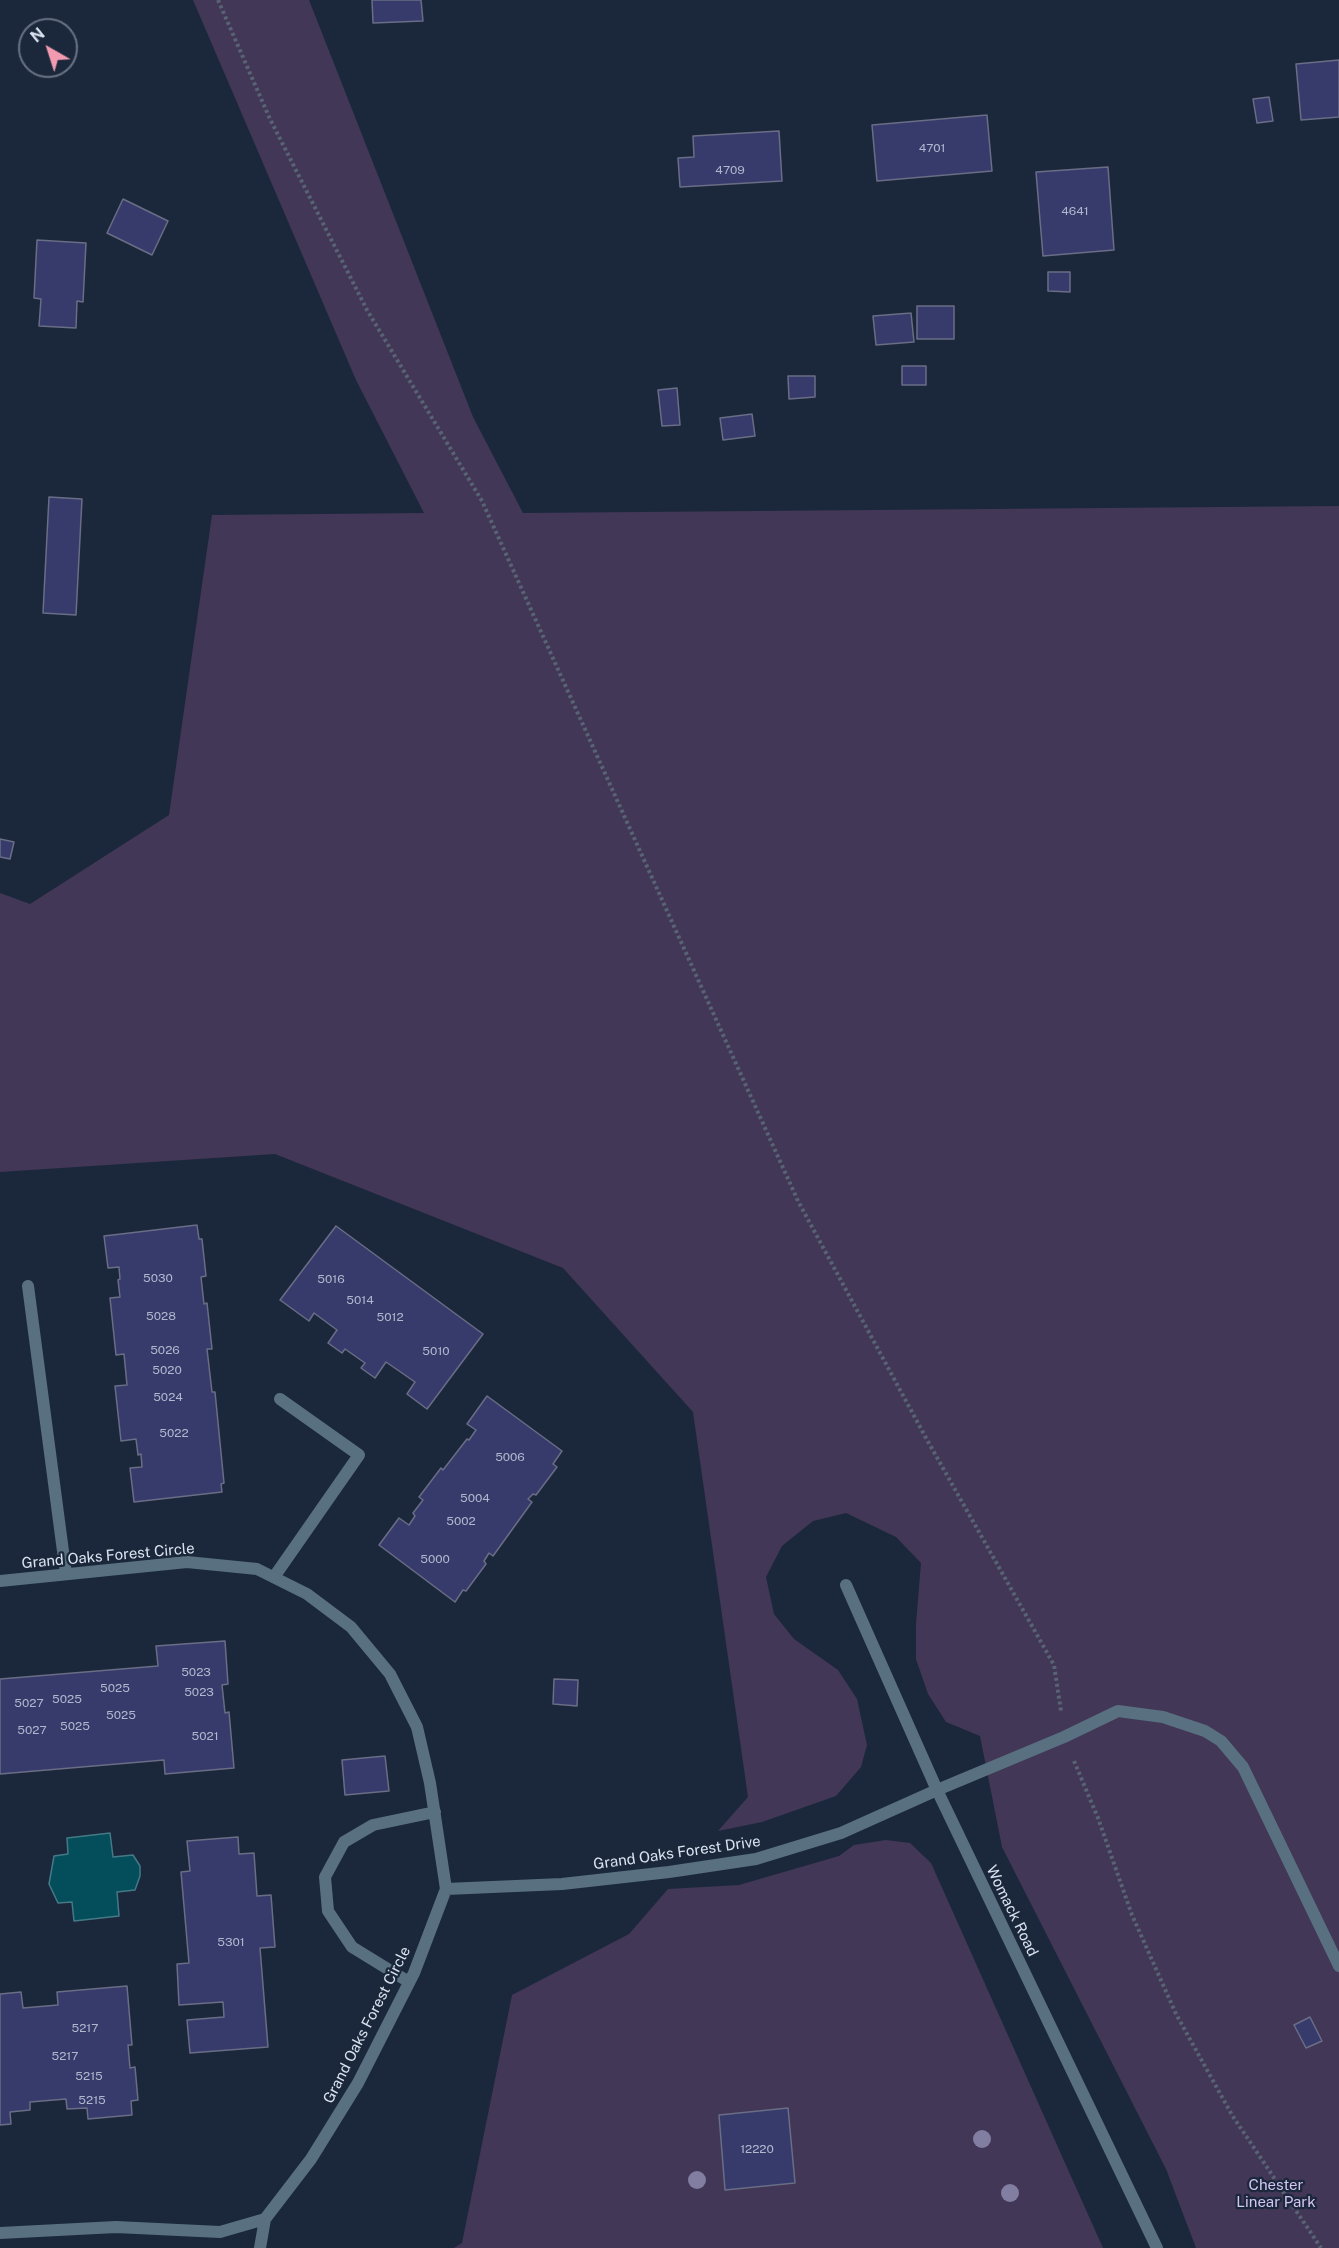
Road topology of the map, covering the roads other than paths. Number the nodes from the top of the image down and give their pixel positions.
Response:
1 (28, 1286) dead end
2 (280, 1399) dead end
3 (66, 1574) junction
4 (274, 1577) junction
5 (0, 1581) edge
6 (846, 1585) dead end
7 (937, 1790) junction
8 (435, 1812) junction
9 (446, 1889) junction
10 (1339, 1966) edge
11 (409, 1982) junction
12 (265, 2219) junction
13 (0, 2233) edge
14 (260, 2248) edge
15 (1157, 2248) edge

1 - 3 street
2 - 4 street
3 - 4 street, Grand Oaks Forest Circle
3 - 5 street, Grand Oaks Forest Circle
4 - 8 street, Grand Oaks Forest Circle
6 - 7 street, Womack Road
7 - 9 street, Grand Oaks Forest Drive
7 - 10 street, Grand Oaks Forest Drive
7 - 15 street, Womack Road
8 - 9 street, Grand Oaks Forest Circle
8 - 11 street
9 - 11 street, Grand Oaks Forest Circle
11 - 12 street, Grand Oaks Forest Circle
12 - 13 street
12 - 14 street

